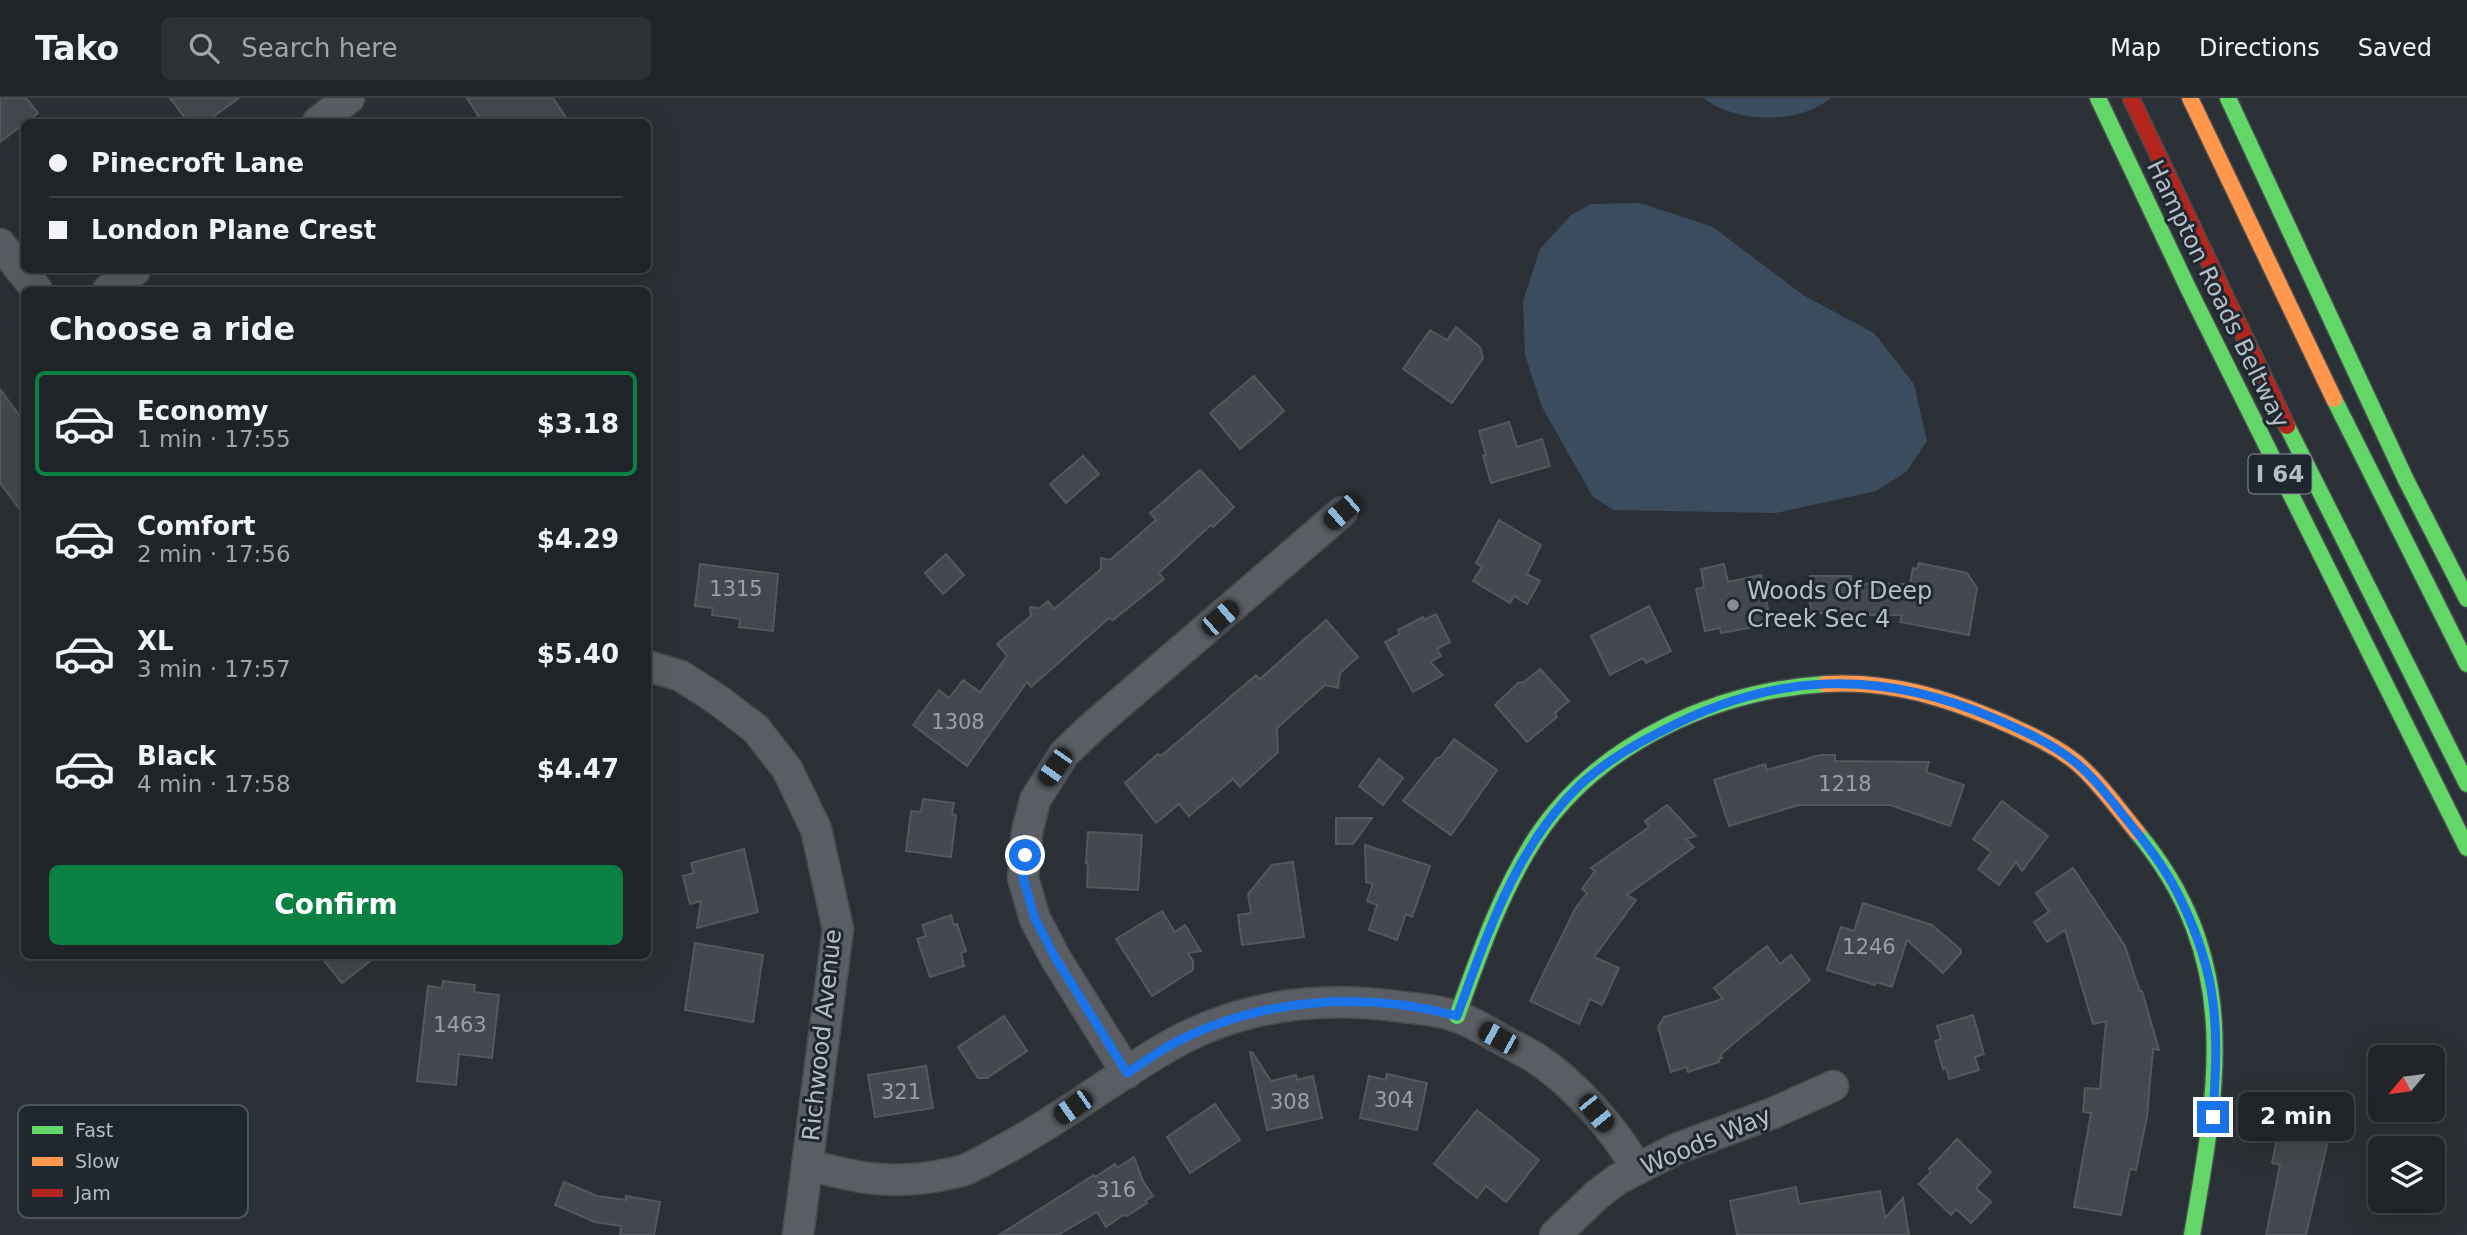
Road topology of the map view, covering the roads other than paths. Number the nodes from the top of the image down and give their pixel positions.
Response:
1 (349, 98) edge
2 (2098, 98) edge
3 (2131, 98) edge
4 (2190, 98) edge
5 (2228, 98) edge
6 (322, 119) edge
7 (0, 244) edge
8 (21, 270) edge
9 (23, 273) edge
10 (131, 273) edge
11 (35, 287) edge
12 (112, 287) edge
13 (1342, 512) dead end
14 (2467, 599) edge
15 (2467, 664) edge
16 (651, 667) edge
17 (2467, 784) edge
18 (2467, 848) edge
19 (1457, 1016) junction
20 (1127, 1073) junction
21 (1833, 1086) dead end
22 (807, 1165) junction
23 (1637, 1169) junction
24 (798, 1235) edge
25 (1555, 1235) edge
26 (2192, 1235) edge

1 - 6 street
2 - 18 main road, Hampton Roads Beltway / I 64
3 - 17 main road
4 - 15 main road
5 - 14 main road
7 - 8 street
9 - 11 street
10 - 12 street
13 - 20 street
16 - 22 street, Richwood Avenue
19 - 20 street
19 - 23 street
19 - 26 main road
20 - 22 street
21 - 23 street, Woods Way
22 - 24 street, Richwood Avenue
23 - 25 street, Woods Way

